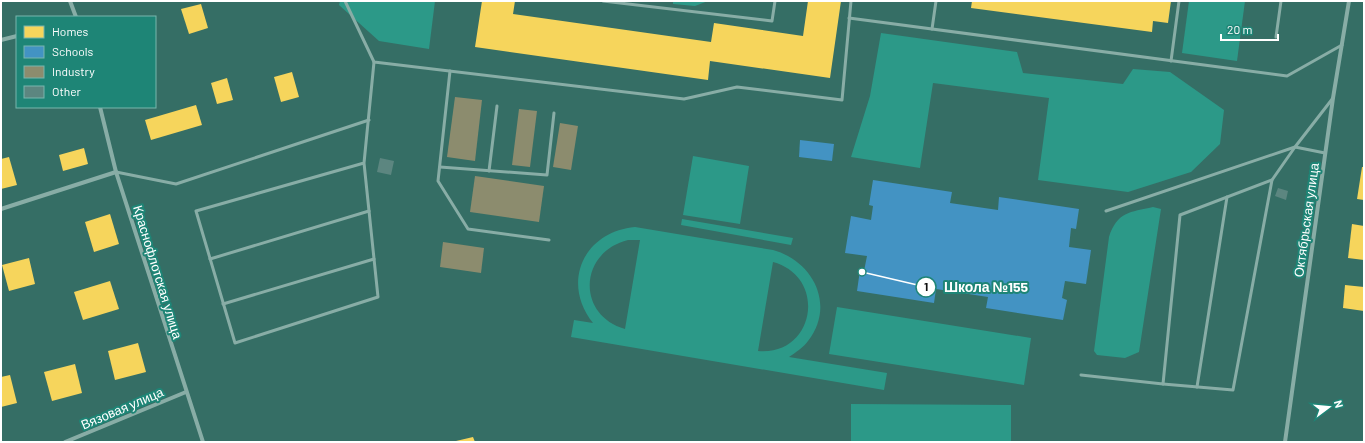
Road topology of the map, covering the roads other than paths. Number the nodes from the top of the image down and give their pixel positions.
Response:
1 (70, 1) edge
2 (345, 1) edge
3 (603, 1) edge
4 (775, 1) edge
5 (851, 1) edge
6 (936, 1) edge
7 (1179, 1) edge
8 (1281, 1) edge
9 (1349, 1) edge
10 (76, 16) edge
11 (849, 18) junction
12 (932, 29) junction
13 (16, 36) edge
14 (1276, 37) dead end
15 (1, 40) edge
16 (1342, 45) junction
17 (1171, 61) junction
18 (374, 62) junction
19 (450, 71) junction
20 (1333, 98) junction
21 (497, 106) dead end
22 (100, 108) edge
23 (554, 113) dead end
24 (369, 120) junction
25 (1295, 147) junction
26 (1325, 153) junction
27 (364, 162) junction
28 (440, 167) junction
29 (489, 171) junction
30 (116, 172) junction
31 (1272, 180) junction
32 (1227, 197) junction
33 (1, 208) edge
34 (369, 211) junction
35 (1106, 211) dead end
36 (549, 240) dead end
37 (210, 258) junction
38 (374, 259) junction
39 (223, 304) junction
40 (1081, 375) dead end
41 (1163, 384) junction
42 (1197, 387) junction
43 (186, 392) junction
44 (66, 442) edge
45 (203, 442) edge
46 (1285, 442) edge

1 - 10 street
2 - 18 lane
3 - 4 lane
5 - 11 lane
6 - 12 lane
7 - 17 lane
8 - 14 lane
9 - 16 street, Октябрьская улица
11 - 12 lane
11 - 19 lane
12 - 17 lane
13 - 15 street
16 - 17 lane
16 - 20 street, Октябрьская улица
18 - 19 lane
18 - 24 lane
19 - 28 lane
20 - 25 lane
20 - 26 street, Октябрьская улица
21 - 29 lane
22 - 30 street, Краснофлотская улица
23 - 29 lane
24 - 27 lane
24 - 30 lane
25 - 26 lane
25 - 31 lane
25 - 35 lane
26 - 46 street, Октябрьская улица
27 - 34 lane
27 - 37 lane
28 - 29 lane
28 - 36 lane
30 - 33 street
30 - 43 street, Краснофлотская улица
31 - 32 lane
31 - 42 lane
32 - 41 lane
32 - 42 lane
34 - 37 lane
34 - 38 lane
37 - 39 lane
38 - 39 lane
38 - 39 lane
40 - 41 lane
41 - 42 lane
43 - 44 street, Вязовая улица
43 - 45 street, Краснофлотская улица

